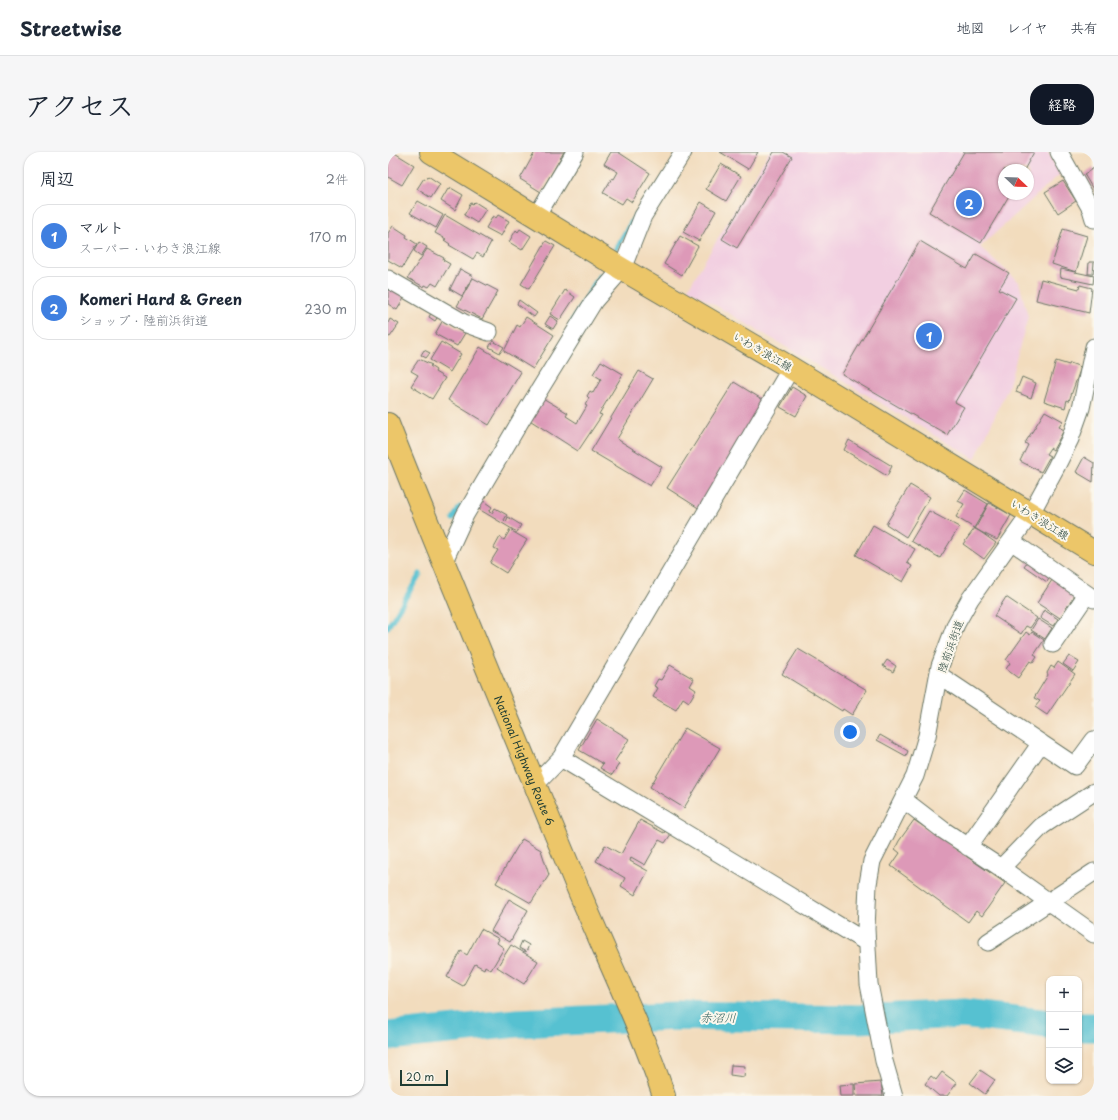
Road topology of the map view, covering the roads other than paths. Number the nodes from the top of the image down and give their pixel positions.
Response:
1 (431, 152) edge
2 (575, 152) edge
3 (682, 152) edge
4 (1059, 152) edge
5 (536, 217) junction
6 (1094, 220) edge
7 (622, 269) junction
8 (388, 279) edge
9 (489, 332) dead end
10 (1094, 347) edge
11 (792, 368) junction
12 (388, 424) edge
13 (1031, 513) junction
14 (1011, 541) junction
15 (1094, 552) edge
16 (444, 563) junction
17 (1091, 596) edge
18 (1053, 644) dead end
19 (939, 675) junction
20 (1094, 740) edge
21 (1041, 743) junction
22 (561, 758) junction
23 (535, 785) junction
24 (1094, 792) edge
25 (904, 800) junction
26 (968, 847) junction
27 (1001, 868) junction
28 (1094, 872) edge
29 (1049, 902) junction
30 (1094, 934) edge
31 (866, 942) junction
32 (988, 942) dead end
33 (664, 1096) edge
34 (894, 1096) edge

1 - 5 main road, いわき浪江線
2 - 5 street
3 - 7 street
4 - 6 street
5 - 7 main road, いわき浪江線
7 - 11 main road, いわき浪江線
7 - 16 street
8 - 9 street
10 - 13 street, 陸前浜街道
11 - 13 main road, いわき浪江線
11 - 22 street
12 - 16 main road, National Highway Route 6
13 - 14 street, 陸前浜街道
13 - 15 main road, いわき浪江線
14 - 17 street
14 - 19 street, 陸前浜街道
16 - 23 main road, National Highway Route 6
17 - 18 street
19 - 21 street
19 - 25 street, 陸前浜街道
20 - 21 street
21 - 26 street
22 - 23 street
22 - 31 street
23 - 33 main road, National Highway Route 6
24 - 27 street
25 - 26 street
25 - 31 street, 陸前浜街道
26 - 27 street
27 - 29 street
28 - 29 street
29 - 30 street
29 - 32 street
31 - 34 street, 陸前浜街道

